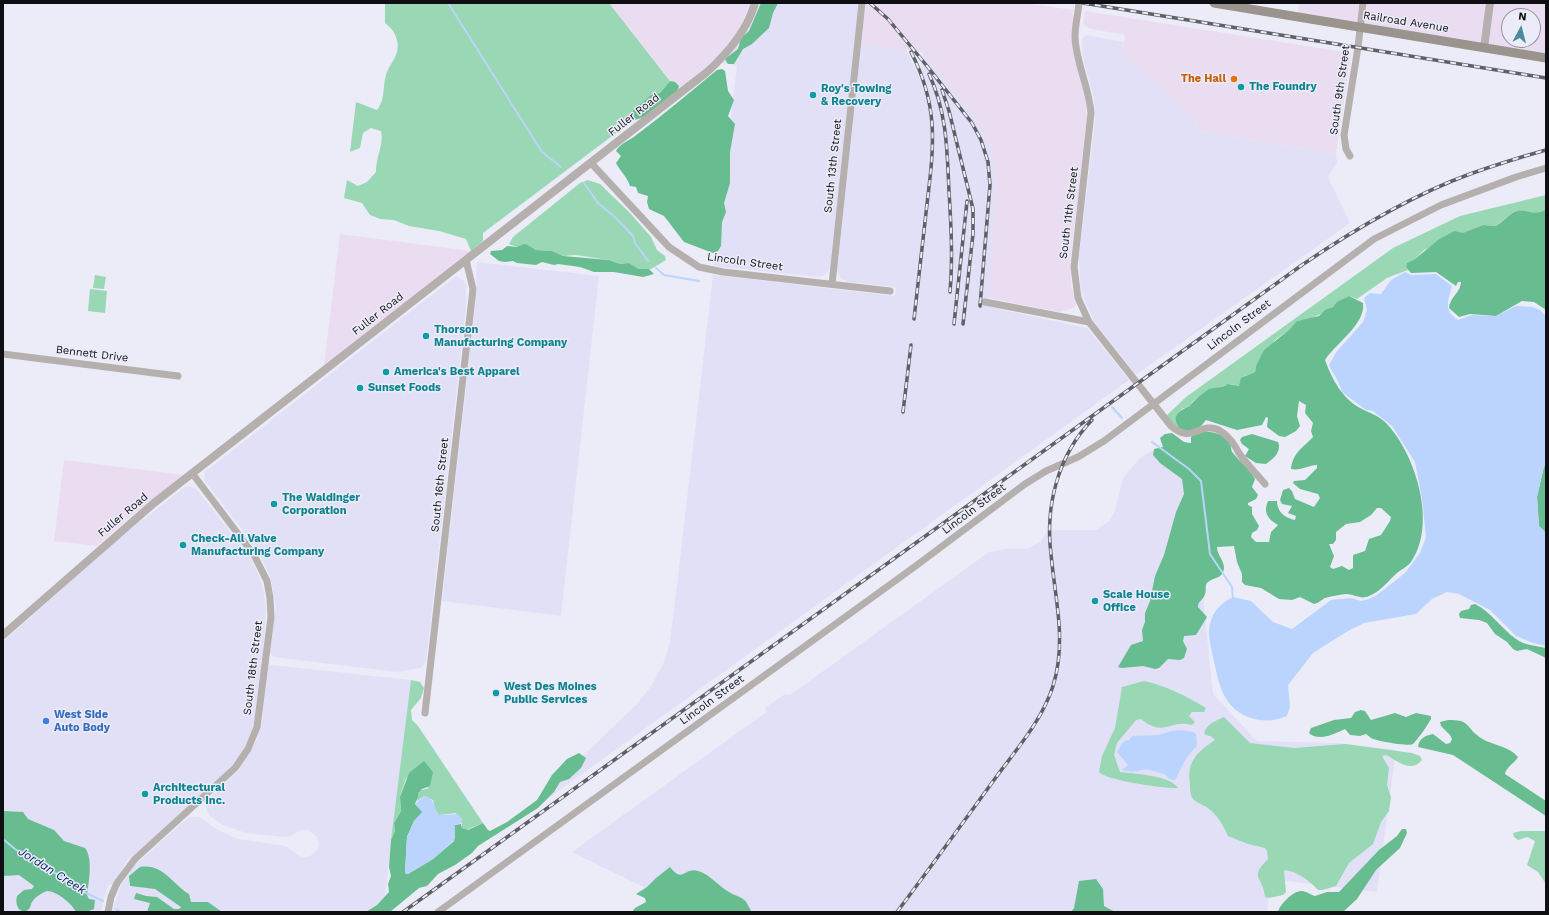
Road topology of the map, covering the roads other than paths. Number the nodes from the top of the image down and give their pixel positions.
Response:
1 (755, 3) edge
2 (862, 3) edge
3 (1079, 3) edge
4 (1214, 3) edge
5 (1362, 3) edge
6 (1490, 3) edge
7 (1235, 5) edge
8 (1360, 27) junction
9 (1484, 48) junction
10 (1546, 58) edge
11 (1350, 156) dead end
12 (591, 163) junction
13 (1546, 168) edge
14 (466, 260) junction
15 (832, 284) junction
16 (890, 291) dead end
17 (985, 302) dead end
18 (1089, 322) junction
19 (3, 354) edge
20 (178, 376) dead end
21 (1152, 403) junction
22 (192, 474) junction
23 (1265, 484) dead end
24 (3, 635) edge
25 (425, 713) dead end
26 (108, 912) edge
27 (438, 912) edge

1 - 12 street, Fuller Road
2 - 15 street, South 13th Street
3 - 18 street, South 11th Street
4 - 7 main road, Railroad Avenue
5 - 8 street, South 9th Street
6 - 9 street
7 - 8 main road, Railroad Avenue
8 - 9 main road, Railroad Avenue
8 - 11 street, South 9th Street
9 - 10 main road, Railroad Avenue
12 - 14 street, Fuller Road
12 - 15 street, Lincoln Street
13 - 21 street, Lincoln Street
14 - 22 street, Fuller Road
14 - 25 street, South 16th Street
15 - 16 street, Lincoln Street
17 - 18 street
18 - 21 street, South 11th Street
19 - 20 street, Bennett Drive
21 - 23 street, South 11th Street
21 - 27 street, Lincoln Street
22 - 24 street, Fuller Road
22 - 26 street, South 18th Street

